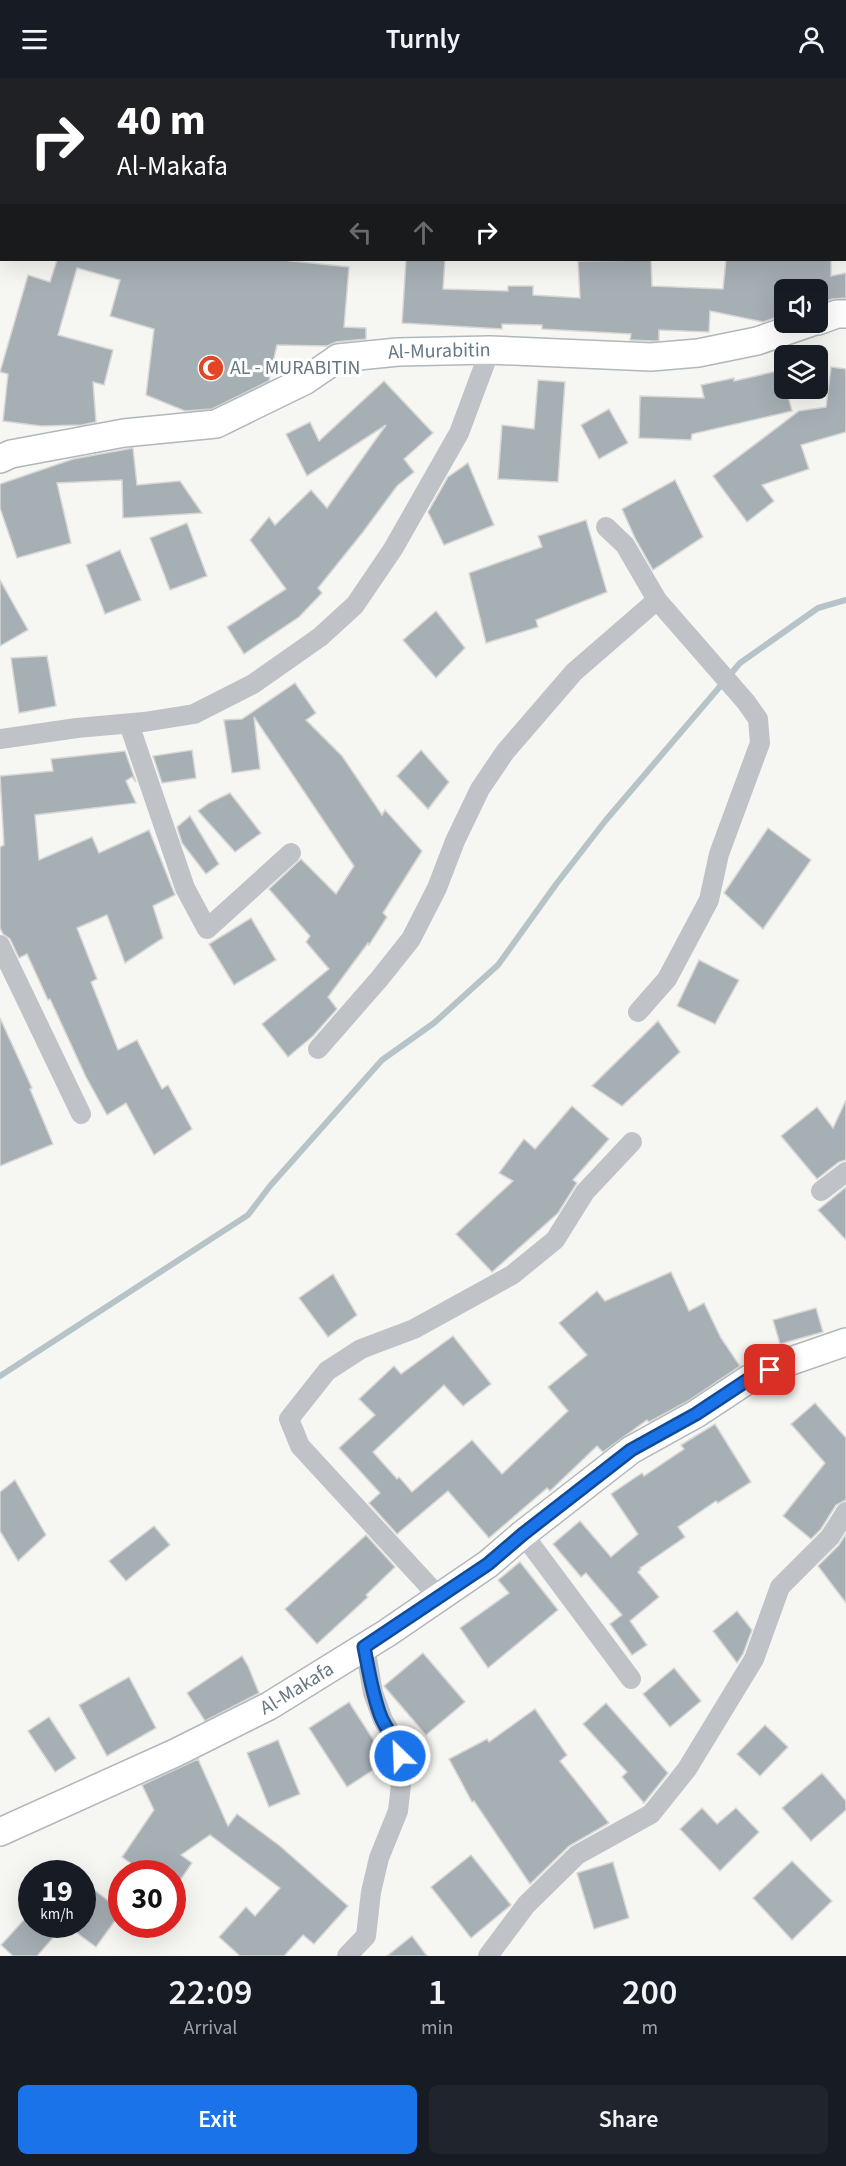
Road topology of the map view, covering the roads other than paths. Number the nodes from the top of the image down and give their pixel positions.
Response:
1 (846, 314) edge
2 (828, 317) edge
3 (780, 333) edge
4 (490, 350) junction
5 (6, 457) edge
6 (606, 527) dead end
7 (657, 600) junction
8 (129, 724) junction
9 (0, 739) edge
10 (291, 853) dead end
11 (0, 945) edge
12 (638, 1012) dead end
13 (318, 1049) dead end
14 (81, 1114) dead end
15 (632, 1142) dead end
16 (846, 1172) edge
17 (821, 1191) dead end
18 (846, 1342) edge
19 (846, 1512) edge
20 (523, 1534) junction
21 (439, 1597) junction
22 (364, 1647) junction
23 (631, 1679) dead end
24 (0, 1832) edge
25 (347, 1956) edge
26 (488, 1956) edge

1 - 2 street
3 - 4 street, Al-Murabitin
4 - 5 street, Al-Murabitin
4 - 8 street
6 - 7 street
7 - 12 street
7 - 13 street
8 - 9 street
8 - 10 street
11 - 14 street
15 - 21 street
16 - 17 street
18 - 20 street, Al-Makafa
19 - 26 street
20 - 21 street, Al-Makafa
20 - 23 street
21 - 22 street, Al-Makafa
22 - 24 street, Al-Makafa
22 - 25 street

